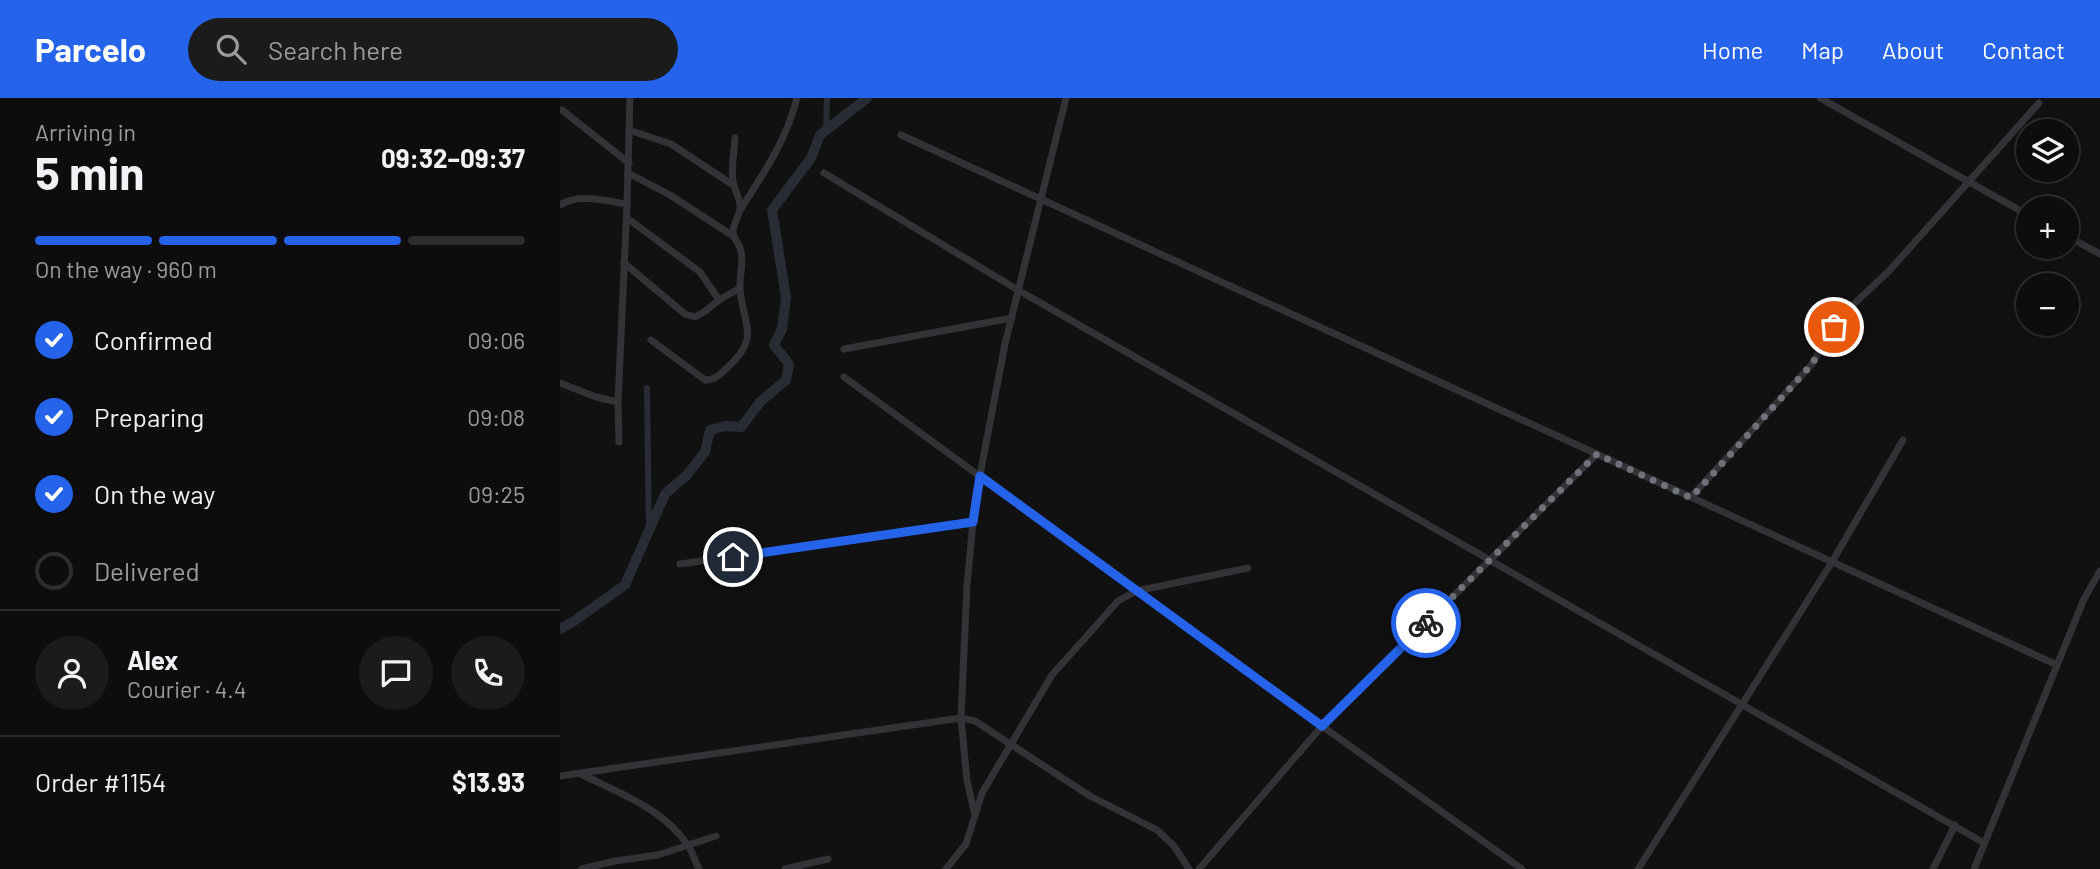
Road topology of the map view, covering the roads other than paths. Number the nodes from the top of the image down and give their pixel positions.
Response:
1 (630, 98) edge
2 (797, 98) edge
3 (1066, 98) edge
4 (1820, 98) edge
5 (2039, 103) dead end
6 (562, 110) dead end
7 (629, 130) junction
8 (901, 135) dead end
9 (736, 138) dead end
10 (629, 163) junction
11 (628, 173) junction
12 (824, 173) dead end
13 (1968, 182) junction
14 (733, 185) junction
15 (1041, 200) junction
16 (627, 204) junction
17 (560, 205) edge
18 (2016, 208) edge
19 (740, 211) junction
20 (627, 218) junction
21 (733, 236) junction
22 (2079, 243) edge
23 (2100, 254) edge
24 (624, 263) junction
25 (740, 288) junction
26 (1018, 290) junction
27 (719, 300) junction
28 (1012, 317) junction
29 (651, 340) dead end
30 (844, 349) dead end
31 (844, 377) dead end
32 (560, 383) edge
33 (618, 402) junction
34 (1903, 440) dead end
35 (619, 442) dead end
36 (1597, 454) junction
37 (980, 476) junction
38 (1691, 498) junction
39 (973, 522) junction
40 (1489, 559) junction
41 (1832, 562) junction
42 (680, 565) dead end
43 (1248, 568) dead end
44 (2100, 571) edge
45 (1136, 591) junction
46 (2057, 665) junction
47 (1741, 705) junction
48 (961, 719) junction
49 (1322, 726) junction
50 (1011, 744) junction
51 (581, 773) junction
52 (560, 776) edge
53 (975, 815) junction
54 (1955, 825) junction
55 (716, 836) dead end
56 (1984, 843) junction
57 (688, 845) junction
58 (828, 859) dead end
59 (582, 869) edge
60 (699, 869) edge
61 (788, 869) edge
62 (946, 869) edge
63 (1189, 869) edge
64 (1199, 869) edge
65 (1522, 869) edge
66 (1638, 869) edge
67 (1933, 869) edge
68 (1974, 869) edge

1 - 7 street
2 - 19 street
3 - 15 street
4 - 13 street
5 - 13 street
6 - 10 street
7 - 10 street
7 - 14 street
8 - 15 street
9 - 14 street
10 - 11 street
11 - 16 street
11 - 21 street
12 - 26 street
13 - 18 street
13 - 38 street
14 - 19 street
15 - 26 street
15 - 36 street
16 - 17 street
16 - 20 street
19 - 21 street
20 - 24 street
20 - 27 street
21 - 25 street
22 - 23 street
24 - 27 street
24 - 33 street
25 - 27 street
25 - 29 street
26 - 28 street
26 - 40 street
28 - 30 street
28 - 37 street
31 - 37 street
32 - 33 street
33 - 35 street
34 - 41 street
36 - 38 street
36 - 40 street
37 - 39 street
37 - 45 street
38 - 41 street
39 - 42 street
39 - 48 street
40 - 47 street
40 - 49 street
41 - 46 street
41 - 47 street
43 - 45 street
44 - 46 street
45 - 49 street
45 - 50 street
46 - 56 street
47 - 54 street
47 - 66 street
48 - 50 street
48 - 51 street
48 - 53 street
49 - 64 street
49 - 65 street
50 - 53 street
50 - 63 street
51 - 52 street
51 - 57 street
53 - 62 street
54 - 56 street
54 - 67 street
55 - 57 street
56 - 68 street
57 - 59 street
57 - 60 street
58 - 61 street

